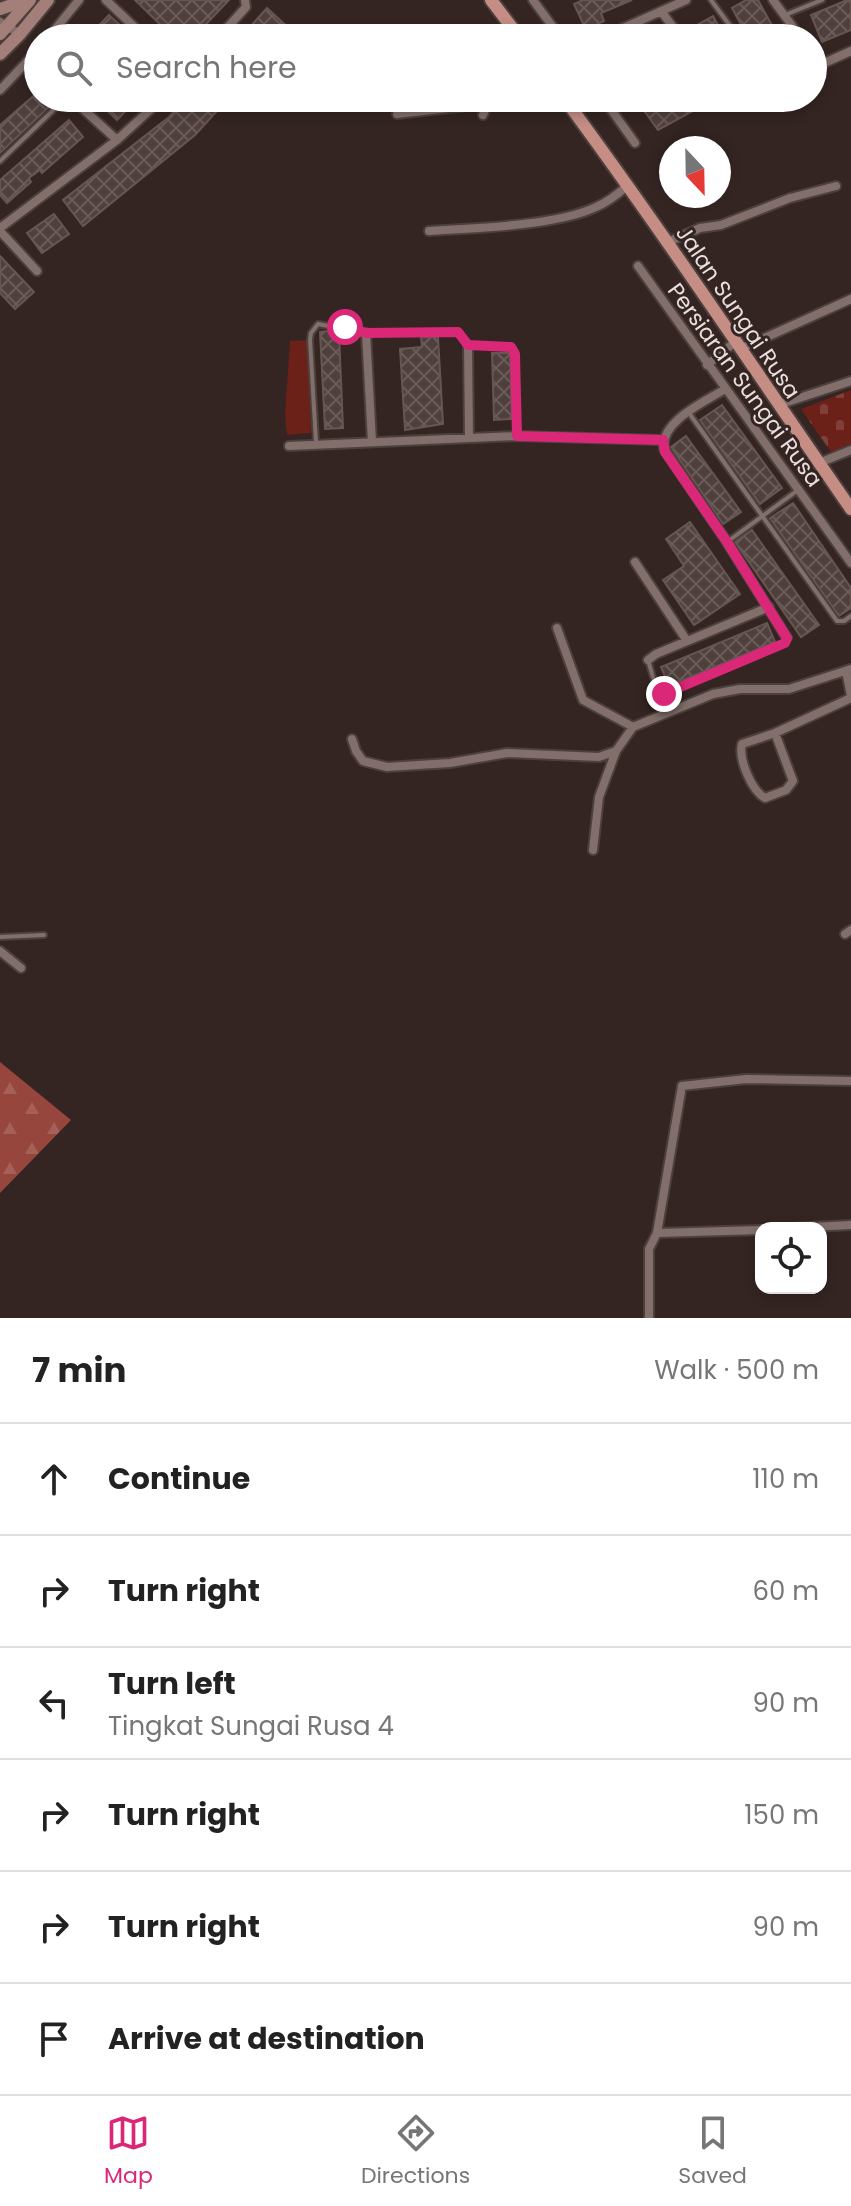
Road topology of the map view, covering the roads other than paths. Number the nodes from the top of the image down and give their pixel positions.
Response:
1 (28, 0) edge
2 (48, 0) edge
3 (79, 0) edge
4 (106, 0) edge
5 (245, 0) edge
6 (491, 0) edge
7 (533, 0) edge
8 (686, 0) edge
9 (711, 0) edge
10 (773, 0) edge
11 (822, 0) edge
12 (0, 9) edge
13 (661, 11) junction
14 (782, 16) junction
15 (28, 24) edge
16 (59, 24) edge
17 (131, 24) edge
18 (231, 24) edge
19 (509, 24) edge
20 (551, 24) edge
21 (632, 24) edge
22 (671, 24) edge
23 (729, 24) edge
24 (789, 24) edge
25 (3, 27) edge
26 (24, 29) edge
27 (20, 34) junction
28 (851, 51) edge
29 (0, 54) edge
30 (827, 62) edge
31 (24, 65) edge
32 (0, 90) edge
33 (53, 112) edge
34 (84, 112) edge
35 (148, 112) edge
36 (416, 112) edge
37 (484, 112) edge
38 (574, 112) edge
39 (613, 112) edge
40 (397, 114) dead end
41 (483, 115) dead end
42 (117, 140) junction
43 (635, 143) dead end
44 (0, 161) edge
45 (627, 186) junction
46 (836, 186) dead end
47 (0, 230) edge
48 (429, 231) dead end
49 (668, 242) junction
50 (638, 266) dead end
51 (37, 271) dead end
52 (851, 299) edge
53 (366, 333) junction
54 (468, 345) junction
55 (737, 345) junction
56 (707, 365) junction
57 (851, 381) edge
58 (725, 389) junction
59 (777, 405) junction
60 (689, 413) junction
61 (517, 436) junction
62 (469, 438) junction
63 (663, 440) junction
64 (372, 442) junction
65 (316, 445) junction
66 (289, 446) dead end
67 (851, 450) edge
68 (819, 463) junction
69 (798, 490) junction
70 (851, 509) edge
71 (763, 516) junction
72 (727, 542) junction
73 (635, 562) dead end
74 (851, 563) edge
75 (769, 607) junction
76 (851, 616) edge
77 (557, 628) dead end
78 (787, 638) joint
79 (687, 641) junction
80 (648, 660) joint
81 (849, 670) edge
82 (851, 697) edge
83 (633, 727) junction
84 (775, 733) junction
85 (352, 739) dead end
86 (616, 751) junction
87 (593, 850) dead end
88 (44, 935) dead end
89 (0, 937) edge
90 (0, 951) edge
91 (21, 968) dead end
92 (851, 1081) edge
93 (851, 1225) edge
94 (827, 1226) edge
95 (755, 1230) edge
96 (657, 1233) junction
97 (649, 1318) edge

1 - 12 street
1 - 25 street
2 - 15 street
3 - 16 street
4 - 17 street
5 - 18 street
6 - 19 main road
7 - 20 street
8 - 13 street
9 - 23 lane
10 - 14 street
11 - 14 lane
13 - 21 street
13 - 22 street
14 - 24 street
25 - 27 street
26 - 27 street
27 - 29 street
28 - 30 street
31 - 32 street
33 - 44 lane
34 - 42 street
35 - 42 street
36 - 40 street
37 - 41 street
38 - 45 main road, Jalan Sungai Rusa
39 - 43 street
42 - 47 street
45 - 48 street
45 - 49 main road, Jalan Sungai Rusa
46 - 49 street
47 - 51 street
49 - 55 main road, Jalan Sungai Rusa
50 - 56 street, Persiaran Sungai Rusa
52 - 55 street
53 - 54 lane
53 - 64 street
53 - 65 lane
54 - 61 lane
54 - 62 street
55 - 56 street
55 - 59 main road, Jalan Sungai Rusa
56 - 58 street, Persiaran Sungai Rusa
57 - 59 street
58 - 60 street
58 - 69 street, Persiaran Sungai Rusa
59 - 68 main road, Jalan Sungai Rusa
60 - 63 street
60 - 71 lane
61 - 62 street
61 - 63 street
62 - 64 street
63 - 72 street
64 - 65 street
65 - 66 street
67 - 68 street
68 - 70 main road, Jalan Sungai Rusa
69 - 71 lane
69 - 74 street, Persiaran Sungai Rusa
71 - 72 lane
71 - 76 lane
72 - 75 street
73 - 79 street
75 - 78 street
75 - 79 street
77 - 83 street
78 - 80 lane
79 - 80 street
81 - 82 street
81 - 83 street
82 - 84 street
83 - 86 street
84 - 84 street
85 - 86 street
86 - 87 street
88 - 89 lane
90 - 91 street
92 - 96 street
93 - 94 street
95 - 96 street
96 - 97 street

